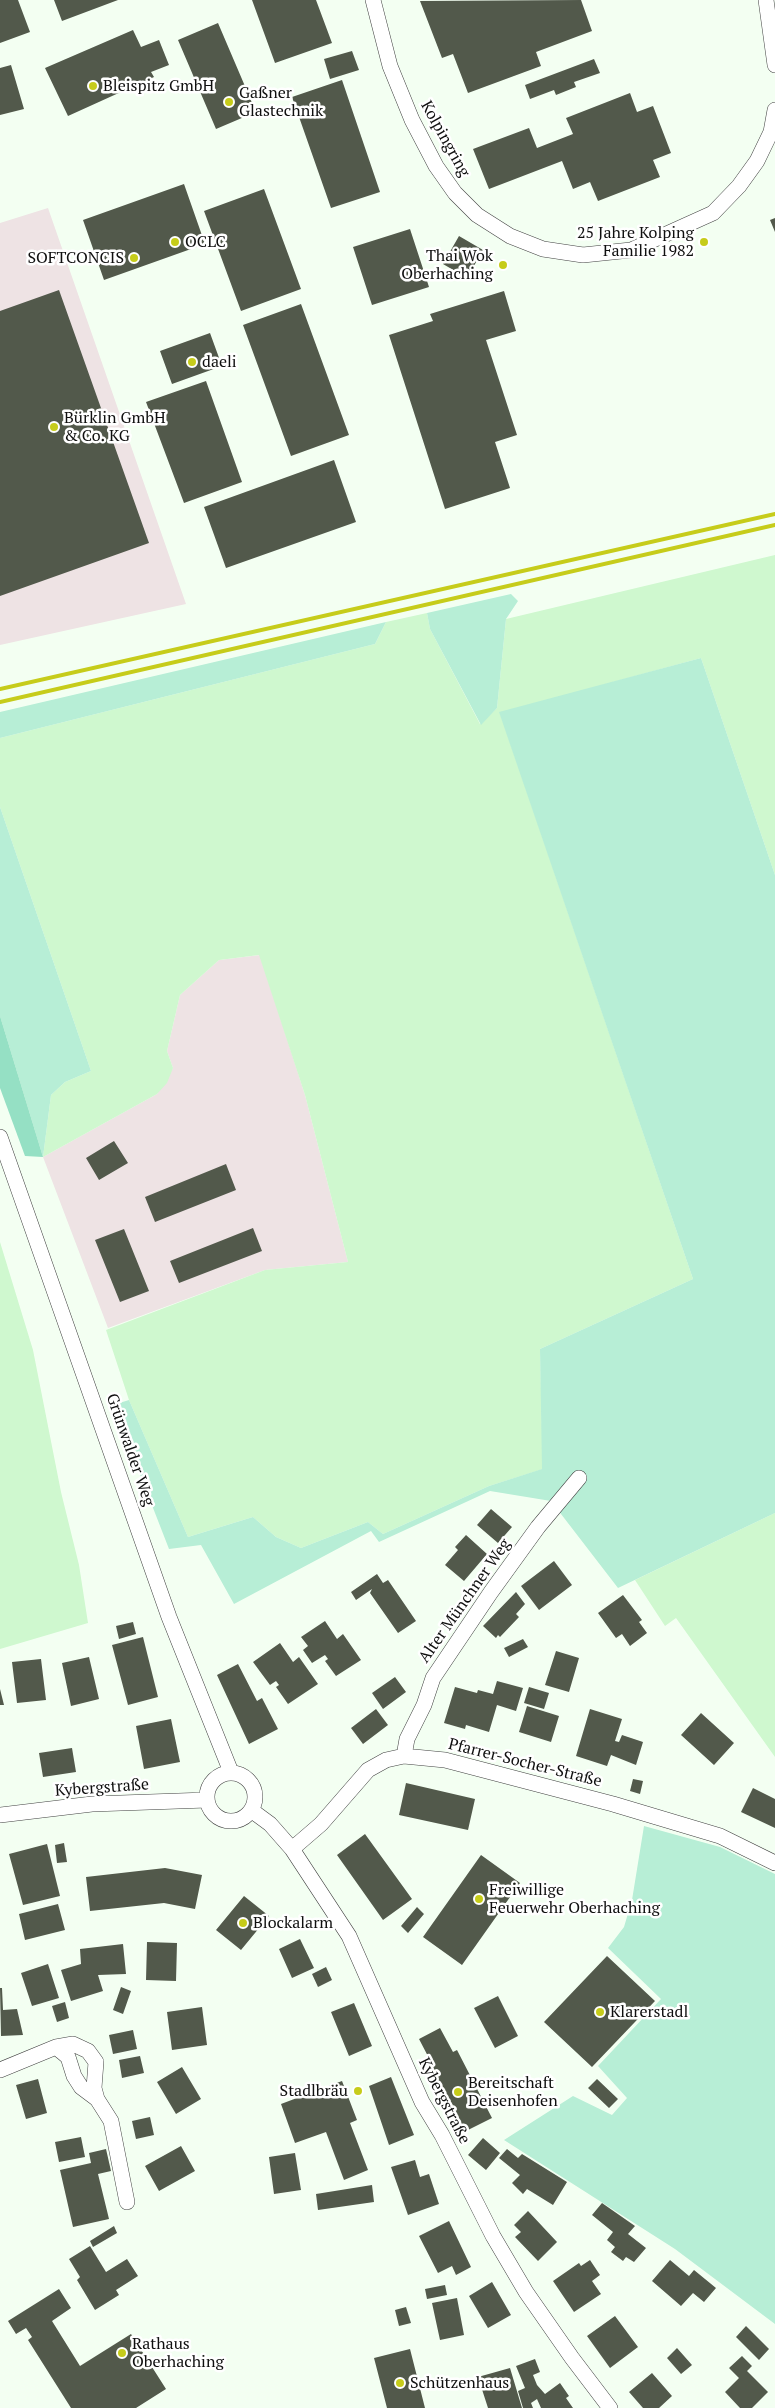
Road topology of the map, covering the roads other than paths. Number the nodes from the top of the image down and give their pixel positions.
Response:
1 (373, 0) edge
2 (766, 0) edge
3 (775, 65) edge
4 (775, 110) edge
5 (0, 1137) edge
6 (579, 1478) dead end
7 (404, 1756) junction
8 (231, 1772) junction
9 (207, 1800) junction
10 (251, 1810) junction
11 (0, 1815) edge
12 (292, 1849) junction
13 (775, 1864) edge
14 (56, 2048) junction
15 (0, 2070) edge
16 (97, 2099) junction
17 (127, 2202) dead end
18 (610, 2408) edge

1 - 4 street, Kolpingring
2 - 3 street
5 - 8 street, Grünwalder Weg
6 - 7 street, Alter Münchner Weg
7 - 12 street, Pfarrer-Socher-Straße
7 - 13 street, Pfarrer-Socher-Straße
8 - 9 street
8 - 10 street
9 - 10 street
9 - 11 street, Kybergstraße
10 - 12 street, Kybergstraße
12 - 18 street, Kybergstraße
14 - 15 street
14 - 16 street
14 - 16 street
16 - 17 street

